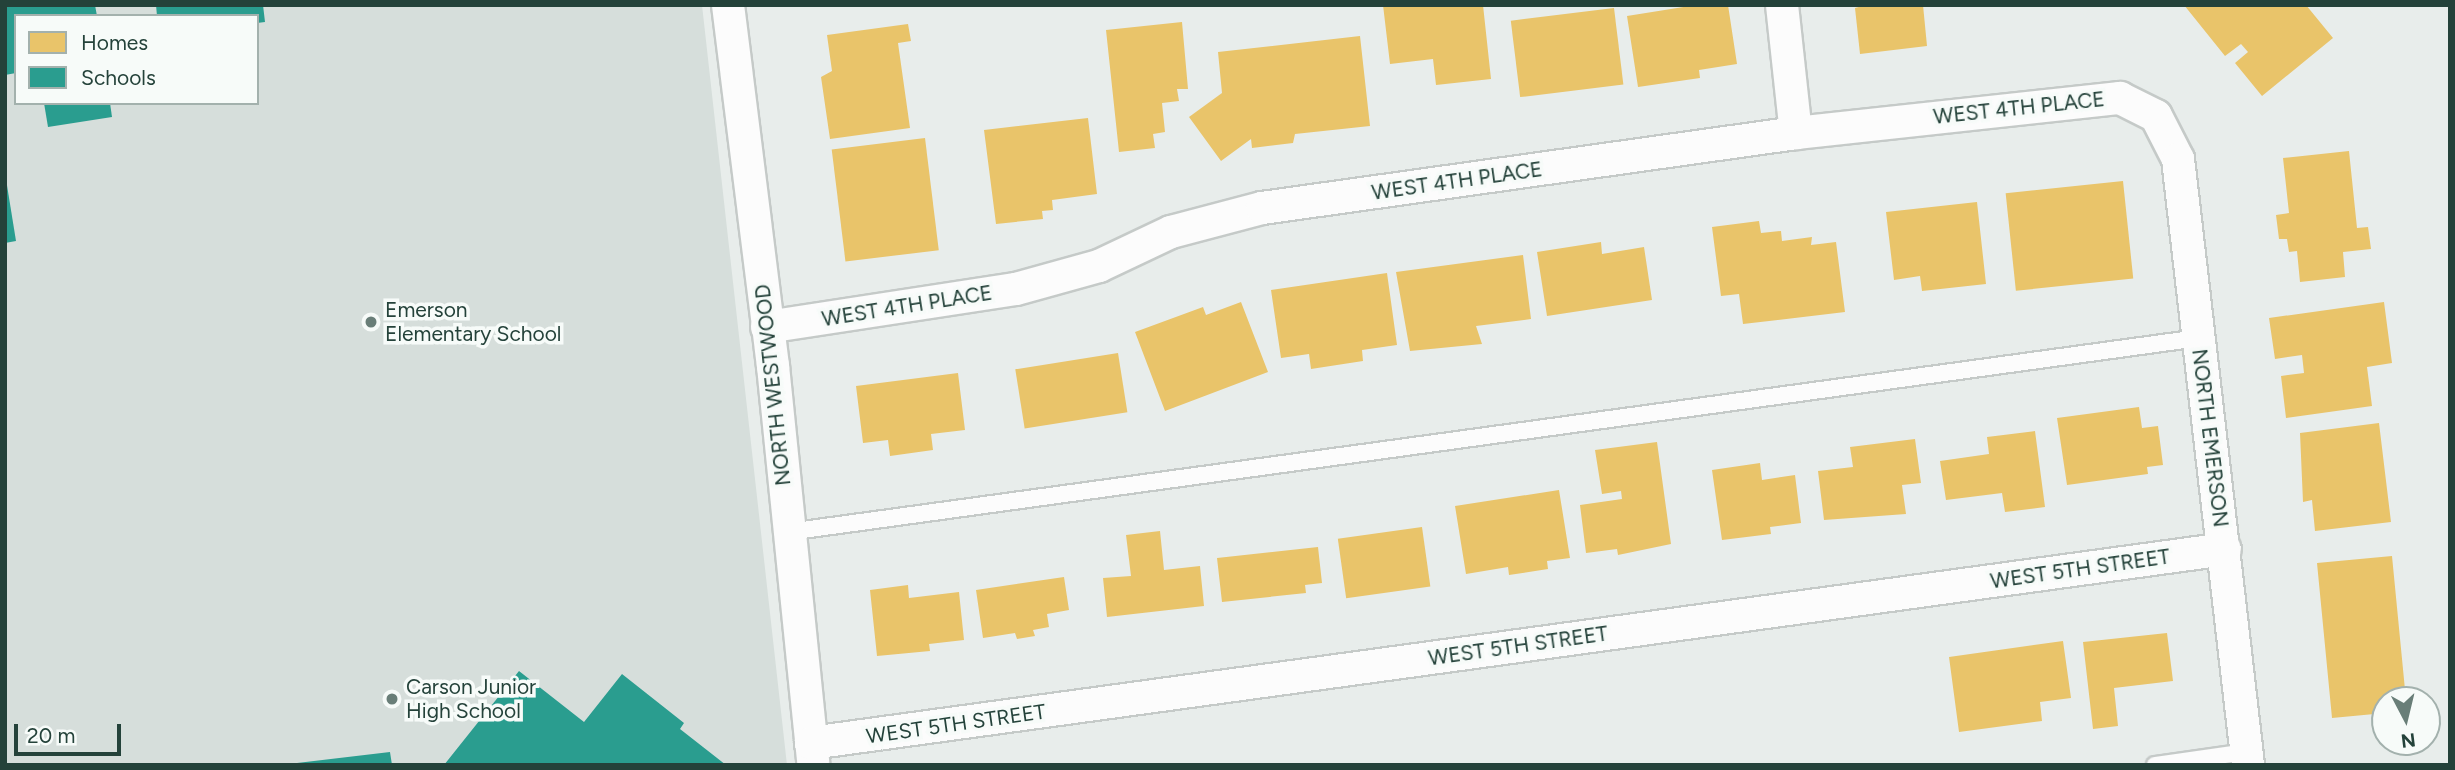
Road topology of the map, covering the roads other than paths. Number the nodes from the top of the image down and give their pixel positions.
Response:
1 (728, 5) edge
2 (1782, 5) edge
3 (2155, 116) joint
4 (1796, 133) junction
5 (767, 327) junction
6 (2198, 338) junction
7 (788, 532) junction
8 (2225, 549) junction
9 (812, 754) edge
10 (2247, 758) edge
11 (2155, 765) edge

1 - 5 street, NORTH WESTWOOD
2 - 4 street
3 - 4 street, WEST 4TH PLACE
3 - 6 street, NORTH EMERSON
4 - 5 street, WEST 4TH PLACE
5 - 7 street, NORTH WESTWOOD
6 - 7 lane
6 - 8 street, NORTH EMERSON
7 - 9 street, NORTH WESTWOOD
8 - 9 street, WEST 5TH STREET
8 - 10 street, NORTH EMERSON
10 - 11 lane

